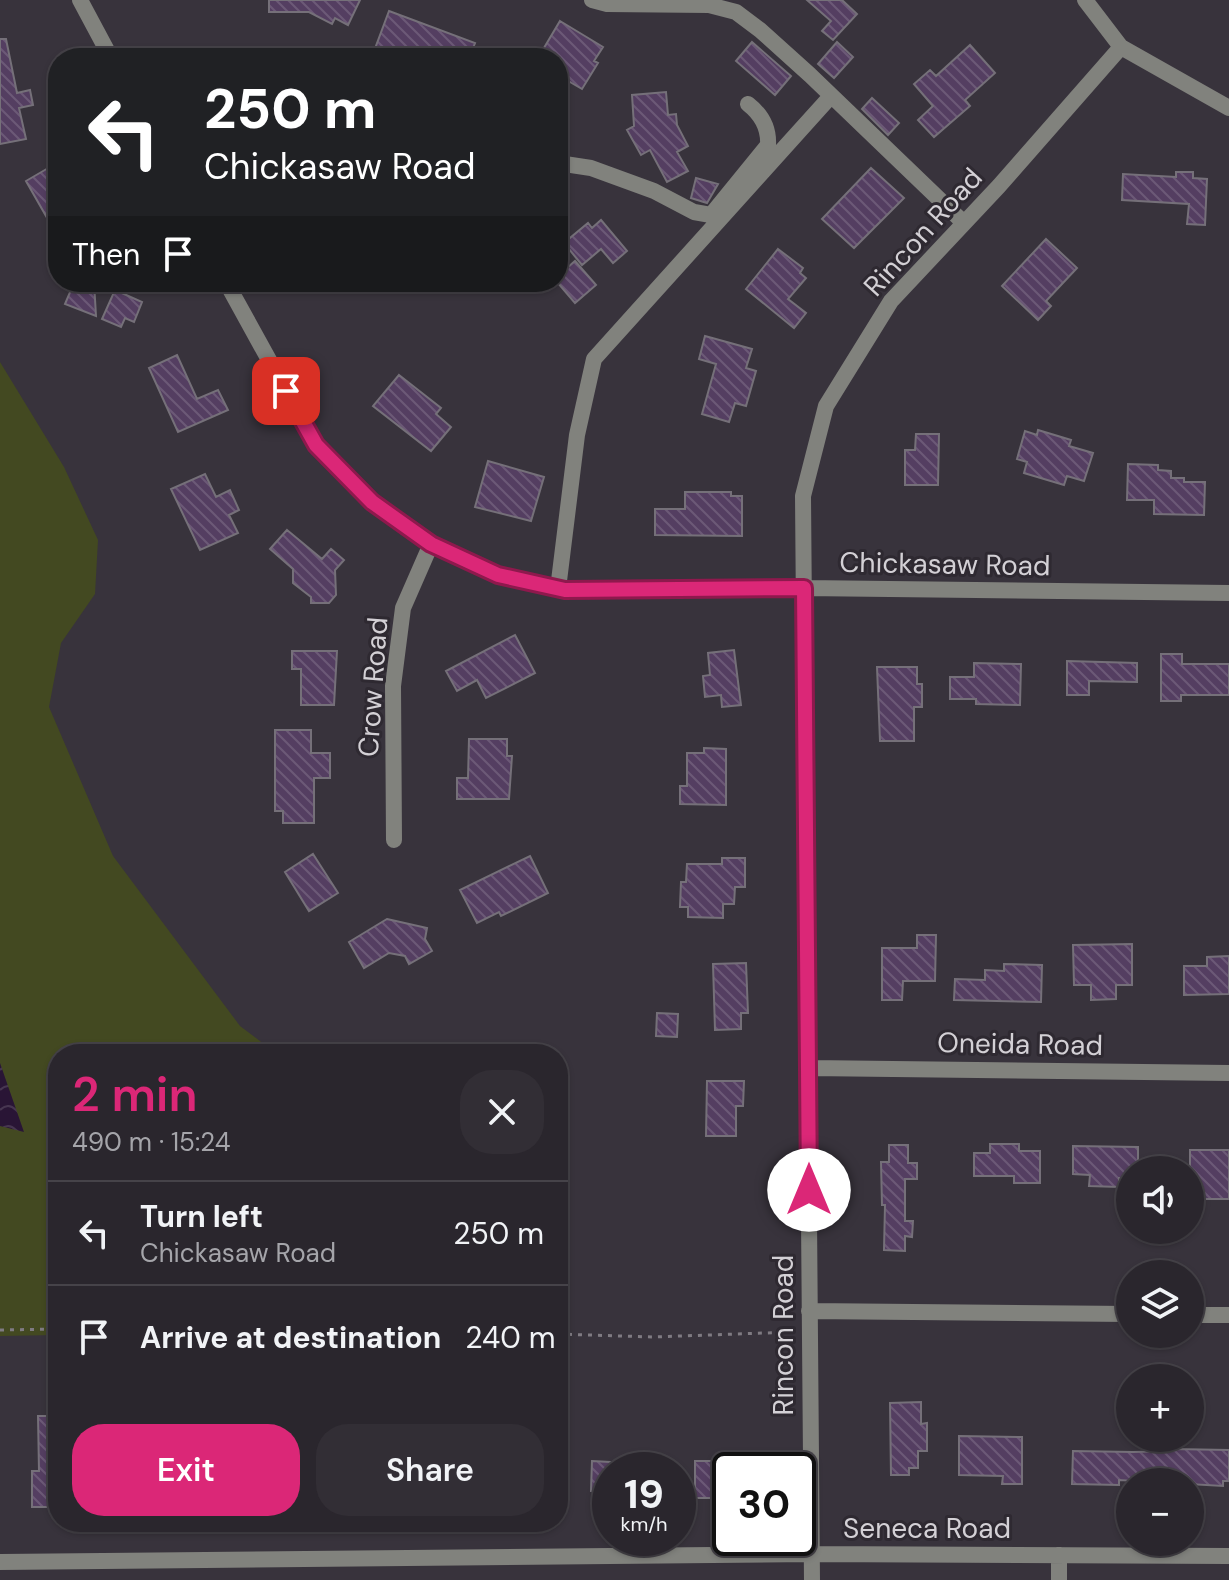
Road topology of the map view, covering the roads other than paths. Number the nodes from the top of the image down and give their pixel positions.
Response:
1 (80, 0) edge
2 (592, 0) edge
3 (1085, 0) edge
4 (1121, 47) junction
5 (106, 48) edge
6 (831, 96) junction
7 (748, 104) dead end
8 (1229, 108) edge
9 (568, 165) edge
10 (964, 223) junction
11 (232, 292) edge
12 (431, 544) junction
13 (804, 588) junction
14 (558, 589) junction
15 (1229, 593) edge
16 (394, 840) dead end
17 (810, 1068) junction
18 (1229, 1073) edge
19 (809, 1311) junction
20 (1116, 1314) edge
21 (1204, 1315) edge
22 (1229, 1315) edge
23 (810, 1452) edge
24 (816, 1554) edge
25 (1059, 1555) junction
26 (714, 1556) edge
27 (812, 1556) edge
28 (1229, 1556) edge
29 (0, 1562) edge
30 (812, 1580) edge
31 (1059, 1580) edge

1 - 5 street
2 - 6 street
3 - 4 street
4 - 8 street
4 - 10 street, Rincon Road
6 - 10 street
6 - 14 street
7 - 9 street
10 - 13 street, Rincon Road
11 - 12 street, Chickasaw Road
12 - 14 street, Chickasaw Road
12 - 16 street, Crow Road
13 - 14 street, Chickasaw Road
13 - 15 street, Chickasaw Road
13 - 17 street, Rincon Road
17 - 18 street, Oneida Road
17 - 19 street, Rincon Road
19 - 20 street
19 - 23 street, Rincon Road
21 - 22 street
24 - 25 street, Seneca Road
25 - 28 street, Seneca Road
25 - 31 street
26 - 29 street, Seneca Road
27 - 30 street, Rincon Road

